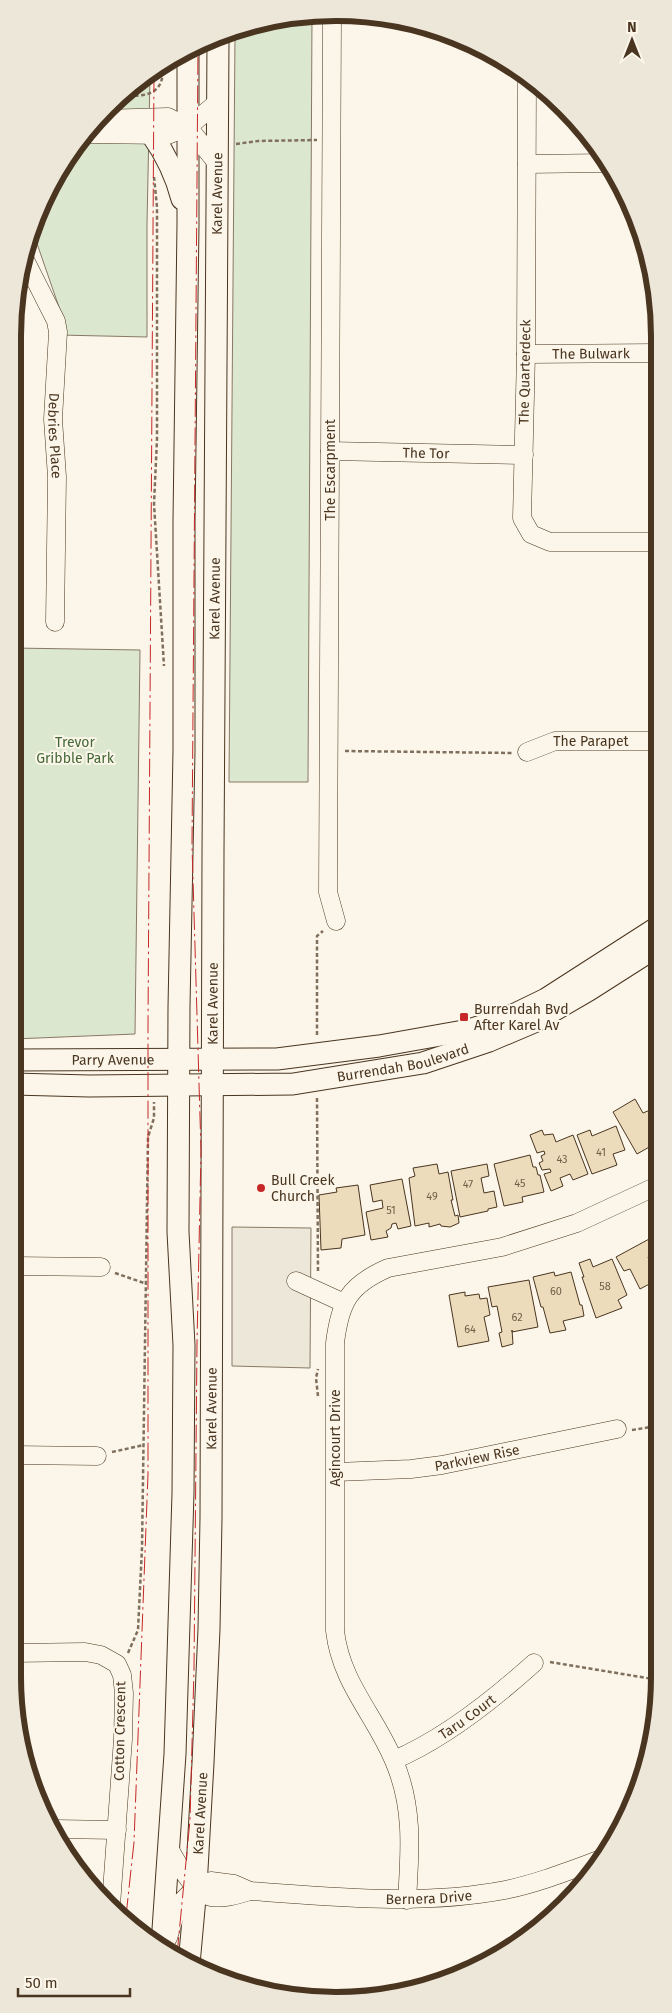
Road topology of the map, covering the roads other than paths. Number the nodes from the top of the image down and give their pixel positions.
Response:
1 (332, 21) edge
2 (218, 44) edge
3 (188, 58) edge
4 (527, 85) edge
5 (219, 100) junction
6 (108, 119) edge
7 (188, 127) junction
8 (94, 134) edge
9 (152, 135) junction
10 (217, 162) junction
11 (599, 163) edge
12 (527, 164) junction
13 (188, 224) junction
14 (29, 268) edge
15 (651, 353) edge
16 (526, 354) junction
17 (330, 451) junction
18 (524, 455) junction
19 (651, 542) edge
20 (55, 622) dead end
21 (651, 741) edge
22 (527, 752) road end
23 (336, 920) road end
24 (651, 932) edge
25 (651, 950) edge
26 (21, 1060) edge
27 (179, 1060) junction
28 (213, 1060) junction
29 (21, 1084) edge
30 (179, 1086) junction
31 (212, 1086) junction
32 (651, 1188) edge
33 (21, 1266) edge
34 (101, 1267) road end
35 (296, 1281) dead end
36 (344, 1303) junction
37 (617, 1429) road end
38 (21, 1455) edge
39 (96, 1456) road end
40 (336, 1472) junction
41 (21, 1653) edge
42 (534, 1663) road end
43 (394, 1760) junction
44 (61, 1829) edge
45 (117, 1830) junction
46 (169, 1848) junction
47 (589, 1865) edge
48 (196, 1887) junction
49 (112, 1899) edge
50 (407, 1900) junction
51 (162, 1940) edge
52 (167, 1943) edge
53 (190, 1955) edge

1 - 17 street, The Escarpment
2 - 5 main road, Karel Avenue
3 - 7 main road, Karel Avenue
4 - 12 street, The Quarterdeck
5 - 7 street
5 - 10 main road, Karel Avenue
6 - 7 street
7 - 9 street
7 - 10 street
7 - 13 main road, Karel Avenue
8 - 9 street
9 - 13 main road
10 - 28 main road, Karel Avenue
11 - 12 street
12 - 16 street, The Quarterdeck
13 - 27 main road, Karel Avenue
14 - 20 street, Debries Place
15 - 16 street, The Bulwark
16 - 18 street, The Quarterdeck
17 - 18 street, The Tor
17 - 23 street, The Escarpment
18 - 19 street, The Quarterdeck
21 - 22 street, The Parapet
24 - 28 main road, Burrendah Boulevard
25 - 31 main road, Burrendah Boulevard
26 - 27 main road, Parry Avenue
27 - 28 main road, Parry Avenue
27 - 30 main road, Karel Avenue
28 - 31 main road, Karel Avenue
29 - 30 main road, Parry Avenue
30 - 31 main road, Parry Avenue
30 - 46 main road, Karel Avenue
31 - 48 main road, Karel Avenue
32 - 36 street, Agincourt Drive
33 - 34 street
35 - 36 street
36 - 40 street, Agincourt Drive
37 - 40 street, Parkview Rise
38 - 39 street
40 - 43 street, Agincourt Drive
41 - 45 street, Cotton Crescent
42 - 43 street, Taru Court
43 - 50 street, Agincourt Drive
44 - 45 street
45 - 49 street, Cotton Crescent
46 - 48 street, Bernera Drive
46 - 51 main road, Karel Avenue
47 - 50 street, Bernera Drive
48 - 50 street, Bernera Drive
48 - 52 street
48 - 53 main road, Karel Avenue

